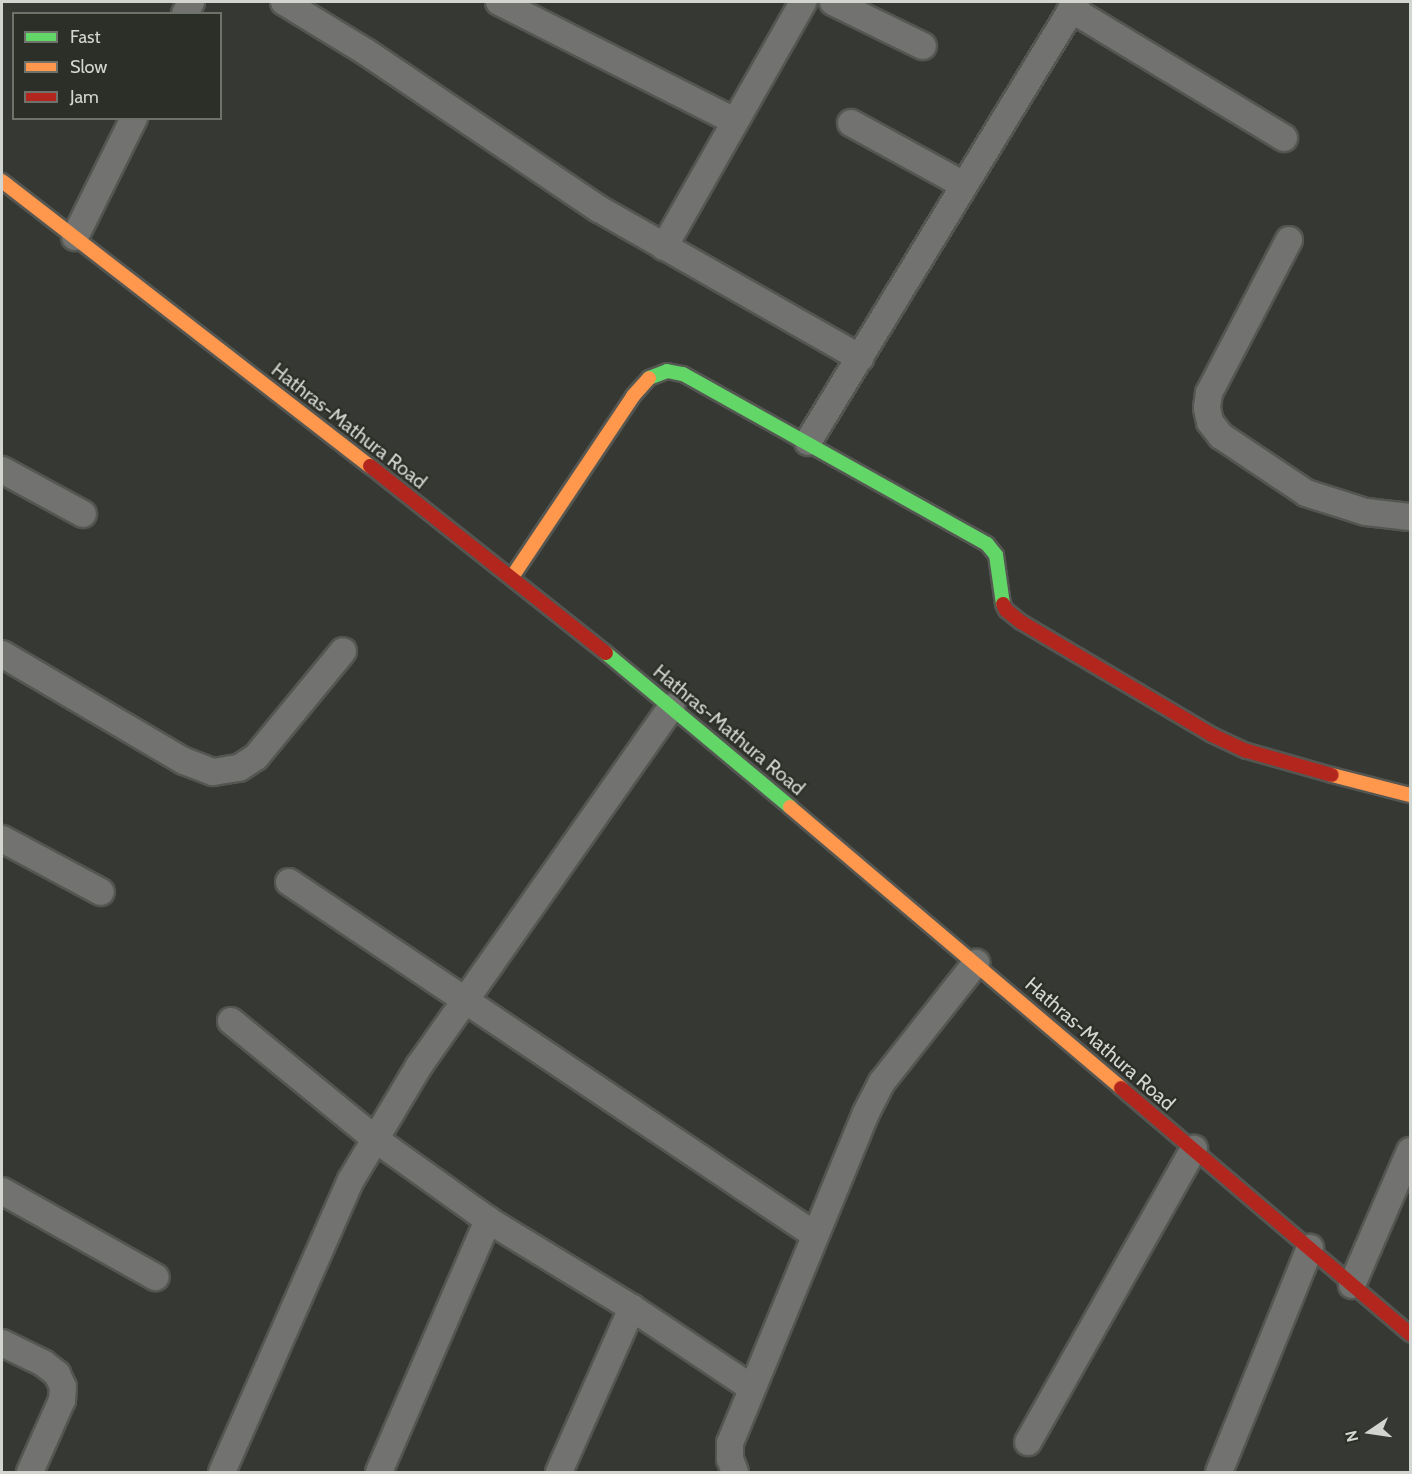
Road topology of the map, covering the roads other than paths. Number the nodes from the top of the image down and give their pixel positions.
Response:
1 (284, 2) edge
2 (499, 2) edge
3 (803, 2) edge
4 (833, 2) edge
5 (1073, 5) edge
6 (923, 46) dead end
7 (133, 120) edge
8 (735, 122) junction
9 (851, 123) dead end
10 (1284, 138) dead end
11 (3, 185) edge
12 (964, 185) junction
13 (75, 237) junction
14 (1289, 240) dead end
15 (664, 247) junction
16 (860, 358) junction
17 (808, 442) junction
18 (2, 470) edge
19 (83, 514) dead end
20 (1410, 517) edge
21 (512, 577) junction
22 (343, 651) dead end
23 (2, 654) edge
24 (671, 707) junction
25 (1410, 795) edge
26 (2, 839) edge
27 (289, 882) dead end
28 (101, 892) dead end
29 (976, 963) junction
30 (465, 1000) junction
31 (231, 1021) dead end
32 (375, 1139) junction
33 (1194, 1149) junction
34 (1410, 1151) edge
35 (2, 1191) edge
36 (488, 1220) junction
37 (815, 1235) junction
38 (1310, 1248) junction
39 (155, 1277) dead end
40 (1352, 1285) junction
41 (632, 1308) junction
42 (1410, 1334) edge
43 (2, 1343) edge
44 (752, 1388) junction
45 (1028, 1442) dead end
46 (30, 1473) edge
47 (222, 1473) edge
48 (379, 1473) edge
49 (560, 1473) edge
50 (735, 1473) edge
51 (1219, 1473) edge

1 - 15 street
2 - 8 street
3 - 8 street
4 - 6 street
5 - 10 street
5 - 12 street
7 - 13 street
8 - 15 street
9 - 12 street
11 - 13 main road, Hathras-Mathura Road
12 - 16 street
13 - 21 main road, Hathras-Mathura Road
14 - 20 street
15 - 16 street
16 - 17 street
17 - 21 main road
17 - 25 main road
18 - 19 street
21 - 24 main road, Hathras-Mathura Road
22 - 23 street
24 - 29 main road, Hathras-Mathura Road
24 - 30 street
26 - 28 street
27 - 30 street
29 - 33 main road, Hathras-Mathura Road
29 - 37 street
30 - 32 street
30 - 37 street
31 - 32 street
32 - 36 street
32 - 47 street
33 - 38 main road, Hathras-Mathura Road
33 - 45 street
34 - 40 street
35 - 39 street
36 - 41 street
36 - 48 street
37 - 44 street
38 - 40 main road, Hathras-Mathura Road
38 - 51 street
40 - 42 main road, Hathras-Mathura Road
41 - 44 street
41 - 49 street
43 - 46 street
44 - 50 street

